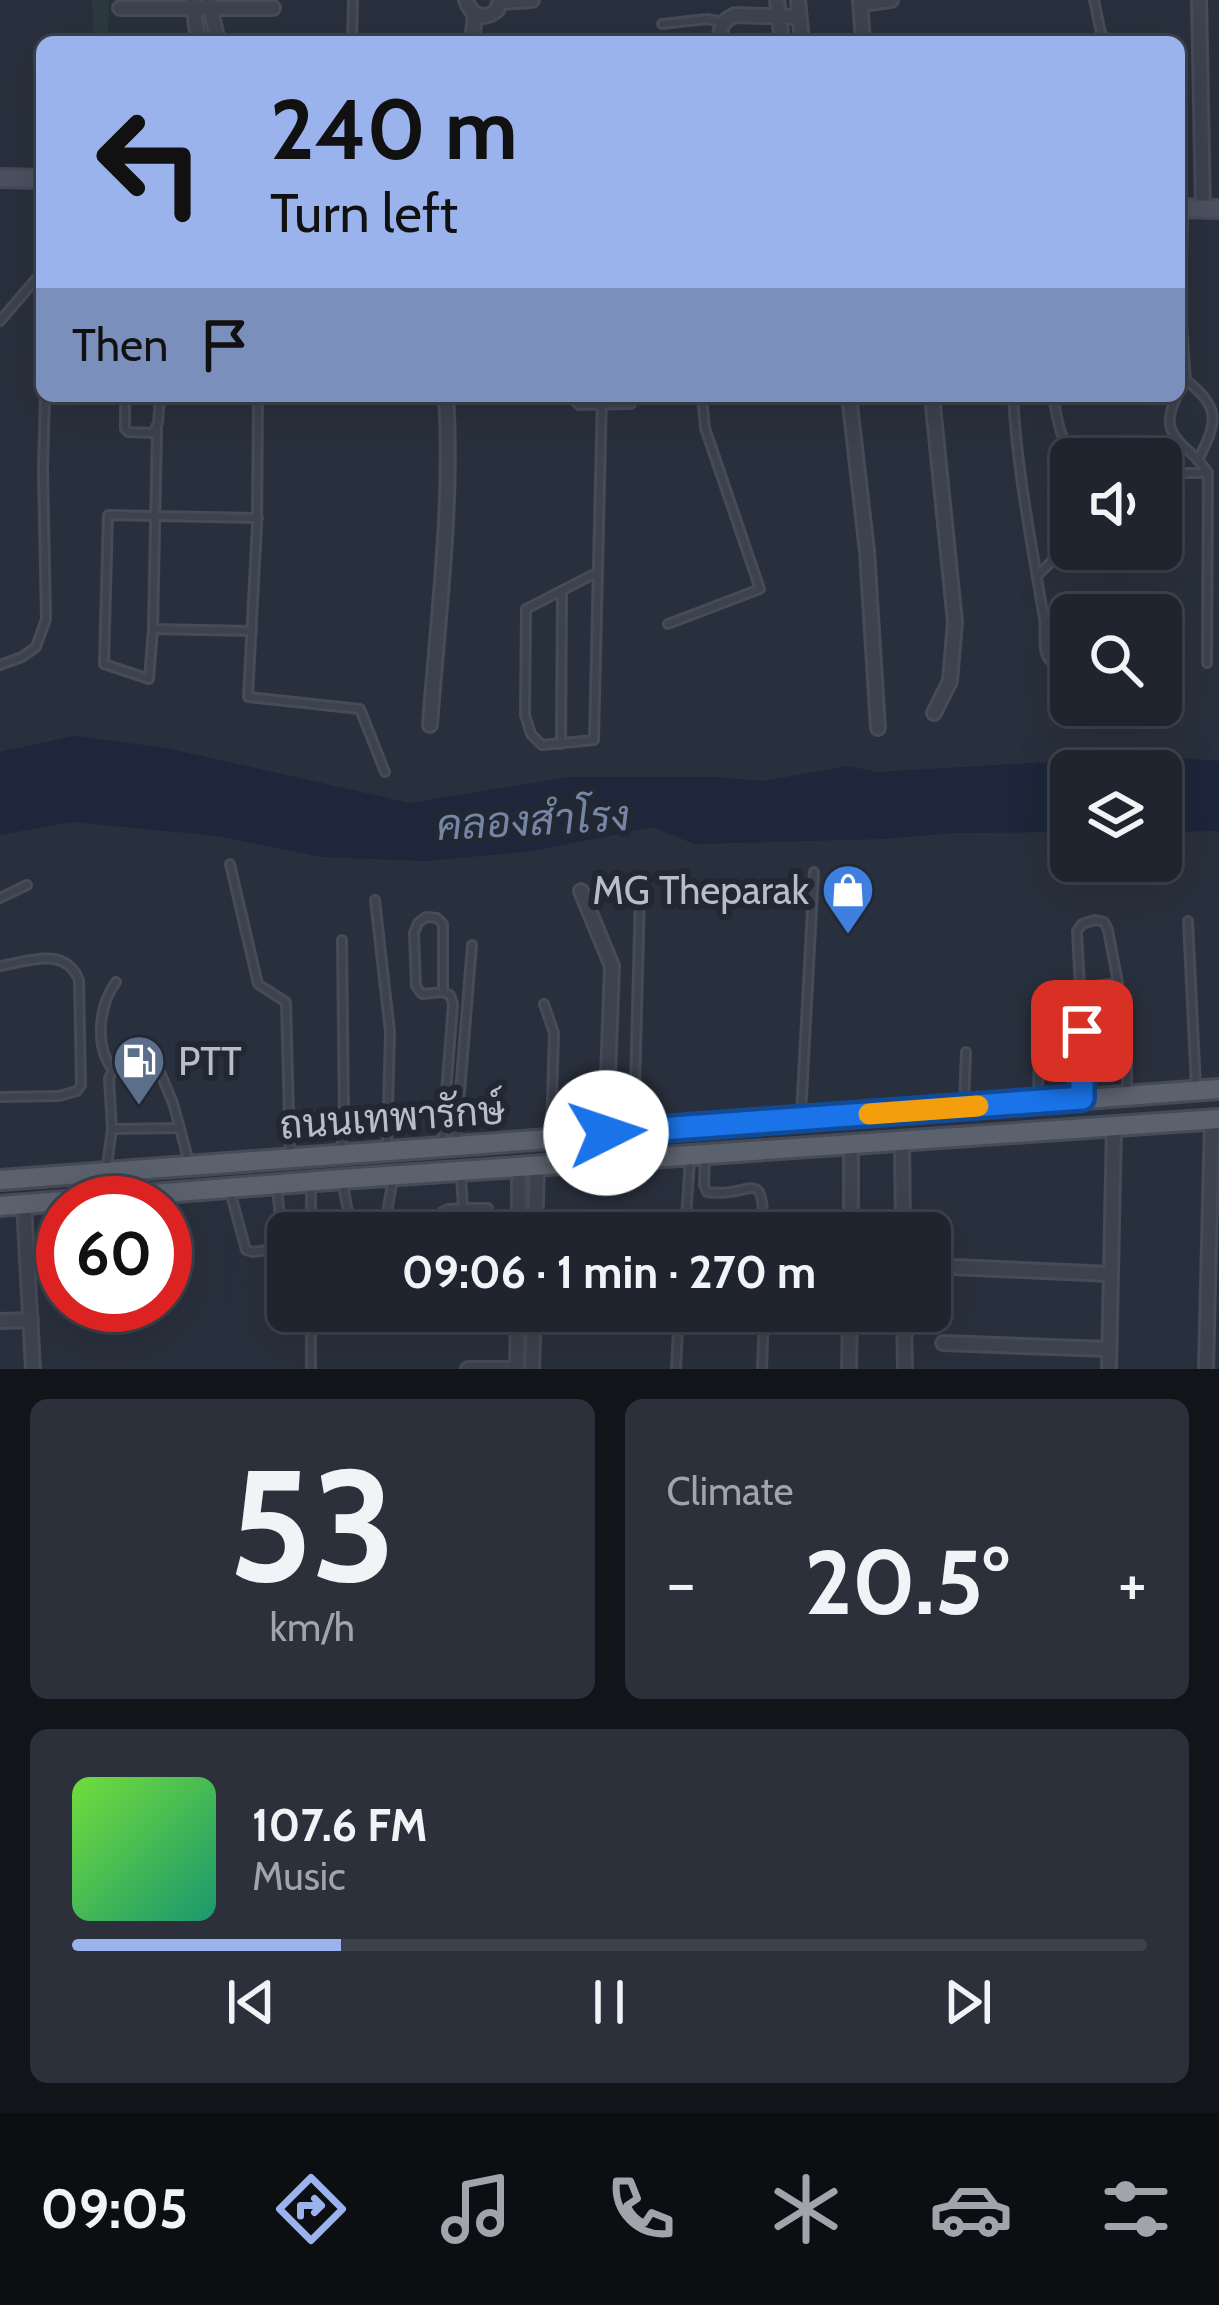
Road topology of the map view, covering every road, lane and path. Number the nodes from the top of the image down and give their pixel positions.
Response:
1 (353, 0) edge
2 (466, 0) edge
3 (532, 0) edge
4 (777, 0) edge
5 (798, 0) edge
6 (891, 0) edge
7 (1094, 0) edge
8 (1199, 0) edge
9 (501, 1) edge
10 (860, 2) edge
11 (193, 4) edge
12 (210, 4) edge
13 (120, 8) dead end
14 (273, 8) dead end
15 (475, 14) junction
16 (799, 17) junction
17 (779, 18) junction
18 (723, 22) junction
19 (662, 24) dead end
20 (197, 36) edge
21 (217, 36) edge
22 (352, 36) edge
23 (473, 36) edge
24 (720, 36) edge
25 (781, 36) edge
26 (801, 36) edge
27 (863, 36) edge
28 (1104, 36) edge
29 (0, 178) edge
30 (36, 179) edge
31 (1211, 209) edge
32 (36, 279) edge
33 (0, 320) edge
34 (1185, 366) edge
35 (1186, 380) joint
36 (45, 402) edge
37 (124, 402) edge
38 (160, 402) edge
39 (258, 402) edge
40 (446, 402) edge
41 (576, 402) edge
42 (602, 402) edge
43 (631, 402) edge
44 (703, 402) edge
45 (850, 402) edge
46 (933, 402) edge
47 (1014, 402) edge
48 (1054, 402) edge
49 (1174, 402) edge
50 (602, 406) junction
51 (158, 429) junction
52 (1062, 438) edge
53 (1199, 458) junction
54 (1208, 472) junction
55 (1182, 473) edge
56 (157, 515) junction
57 (258, 518) junction
58 (1050, 563) edge
59 (598, 572) junction
60 (1037, 576) junction
61 (562, 591) junction
62 (668, 624) dead end
63 (153, 629) junction
64 (252, 631) junction
65 (1050, 660) edge
66 (1207, 663) dead end
67 (0, 664) edge
68 (934, 713) dead end
69 (430, 725) dead end
70 (878, 728) dead end
71 (561, 744) junction
72 (386, 772) dead end
73 (230, 864) dead end
74 (814, 872) dead end
75 (27, 885) dead end
76 (581, 891) dead end
77 (640, 894) dead end
78 (0, 898) edge
79 (375, 900) dead end
80 (1187, 921) dead end
81 (342, 940) dead end
82 (472, 944) dead end
83 (0, 966) edge
84 (116, 982) dead end
85 (1118, 983) junction
86 (1080, 988) junction
87 (443, 992) junction
88 (1040, 999) dead end
89 (544, 1004) dead end
90 (966, 1052) dead end
91 (1127, 1062) junction
92 (1083, 1064) junction
93 (113, 1070) junction
94 (1219, 1089) edge
95 (1196, 1091) junction
96 (1127, 1095) junction
97 (0, 1097) edge
98 (1082, 1098) junction
99 (1038, 1101) junction
100 (964, 1107) junction
101 (306, 1116) dead end
102 (344, 1117) junction
103 (801, 1119) junction
104 (1215, 1120) edge
105 (1114, 1126) junction
106 (180, 1129) junction
107 (112, 1130) junction
108 (634, 1131) junction
109 (606, 1133) junction
110 (551, 1138) junction
111 (902, 1140) junction
112 (851, 1144) junction
113 (449, 1145) junction
114 (387, 1150) junction
115 (341, 1153) junction
116 (698, 1155) junction
117 (290, 1157) junction
118 (190, 1166) junction
119 (528, 1166) junction
120 (460, 1171) junction
121 (106, 1172) junction
122 (393, 1175) junction
123 (342, 1179) junction
124 (0, 1180) edge
125 (311, 1181) junction
126 (277, 1184) junction
127 (230, 1188) junction
128 (24, 1204) junction
129 (0, 1206) edge
130 (463, 1208) junction
131 (488, 1208) dead end
132 (311, 1212) edge
133 (348, 1212) edge
134 (388, 1212) edge
135 (442, 1212) edge
136 (463, 1212) edge
137 (522, 1212) edge
138 (533, 1212) edge
139 (688, 1212) edge
140 (764, 1212) edge
141 (851, 1212) edge
142 (903, 1212) edge
143 (952, 1267) dead end
144 (1111, 1274) junction
145 (31, 1320) junction
146 (0, 1321) edge
147 (311, 1332) edge
148 (517, 1332) edge
149 (533, 1332) edge
150 (678, 1332) edge
151 (763, 1332) edge
152 (850, 1332) edge
153 (904, 1332) edge
154 (943, 1343) dead end
155 (1109, 1349) junction
156 (33, 1369) edge
157 (311, 1369) edge
158 (468, 1369) edge
159 (516, 1369) edge
160 (532, 1369) edge
161 (545, 1369) edge
162 (676, 1369) edge
163 (762, 1369) edge
164 (849, 1369) edge
165 (905, 1369) edge
166 (1109, 1369) edge
167 (1206, 1369) edge

1 - 22 lane
2 - 15 street
3 - 9 street
4 - 17 street
5 - 16 street
6 - 10 street
7 - 28 lane
8 - 31 street
9 - 15 street
10 - 27 street
11 - 12 street
11 - 13 street
11 - 20 street
12 - 14 street
12 - 21 street
15 - 23 street
16 - 17 street
16 - 26 street
17 - 18 street
17 - 25 street
18 - 19 lane
18 - 24 street
29 - 30 main road
32 - 33 lane
34 - 35 lane
35 - 53 lane
36 - 67 lane
37 - 51 lane
38 - 51 lane
39 - 57 lane
40 - 69 street
41 - 50 lane
42 - 50 lane
43 - 50 lane
44 - 62 lane
45 - 70 street
46 - 68 street
47 - 60 lane
48 - 52 lane
49 - 53 lane
50 - 59 lane
51 - 56 lane
53 - 54 lane
54 - 55 lane
54 - 66 lane
56 - 57 lane
56 - 63 lane
56 - 63 lane
57 - 64 lane
58 - 60 lane
59 - 61 lane
59 - 71 lane
60 - 65 lane
61 - 71 lane
61 - 71 lane
63 - 64 lane
64 - 72 lane
73 - 117 lane
74 - 103 lane
75 - 78 lane
76 - 109 street
77 - 108 lane
79 - 114 lane
80 - 95 lane
81 - 102 lane
82 - 113 lane
83 - 97 lane
84 - 93 lane
85 - 86 lane
85 - 86 lane
85 - 91 lane
86 - 92 lane
87 - 87 lane
87 - 113 lane
88 - 99 lane
89 - 110 lane
90 - 100 lane
91 - 92 lane
91 - 96 lane
92 - 98 lane
93 - 106 lane
93 - 107 lane
94 - 95 main road, ถนนเทพารักษ์
95 - 96 main road, ถนนเทพารักษ์
96 - 98 main road, ถนนเทพารักษ์
98 - 99 main road, ถนนเทพารักษ์
99 - 100 main road, ถนนเทพารักษ์
100 - 103 main road, ถนนเทพารักษ์
101 - 102 lane
102 - 115 lane
103 - 108 main road, ถนนเทพารักษ์
104 - 105 main road, ถนนเทพารักษ์
104 - 167 street
105 - 111 main road, ถนนเทพารักษ์
105 - 144 street
106 - 107 lane
106 - 118 lane
107 - 121 lane
108 - 109 main road, ถนนเทพารักษ์
109 - 110 main road, ถนนเทพารักษ์
110 - 113 main road, ถนนเทพารักษ์
111 - 112 main road, ถนนเทพารักษ์
111 - 142 street
112 - 116 main road, ถนนเทพารักษ์
112 - 141 street
113 - 114 main road, ถนนเทพารักษ์
114 - 115 main road, ถนนเทพารักษ์
115 - 117 main road, ถนนเทพารักษ์
116 - 119 main road, ถนนเทพารักษ์
116 - 139 lane
116 - 140 lane
117 - 118 main road, ถนนเทพารักษ์
118 - 121 main road, ถนนเทพารักษ์
119 - 120 main road, ถนนเทพารักษ์
119 - 137 street
119 - 138 street
120 - 122 main road, ถนนเทพารักษ์
120 - 130 lane
121 - 124 main road, ถนนเทพารักษ์
122 - 123 main road, ถนนเทพารักษ์
122 - 134 lane
123 - 125 main road, ถนนเทพารักษ์
123 - 133 lane
125 - 126 main road, ถนนเทพารักษ์
125 - 132 lane
126 - 127 main road, ถนนเทพารักษ์
126 - 127 lane
127 - 128 main road, ถนนเทพารักษ์
128 - 129 main road, ถนนเทพารักษ์
128 - 145 street
130 - 131 lane
130 - 135 lane
130 - 136 lane
143 - 144 street
144 - 155 street
145 - 146 street
145 - 156 street
147 - 157 lane
148 - 159 street
149 - 160 street
150 - 162 lane
151 - 163 lane
152 - 164 street
153 - 165 street
154 - 155 street
155 - 166 street
158 - 159 street
159 - 160 street
160 - 161 street

